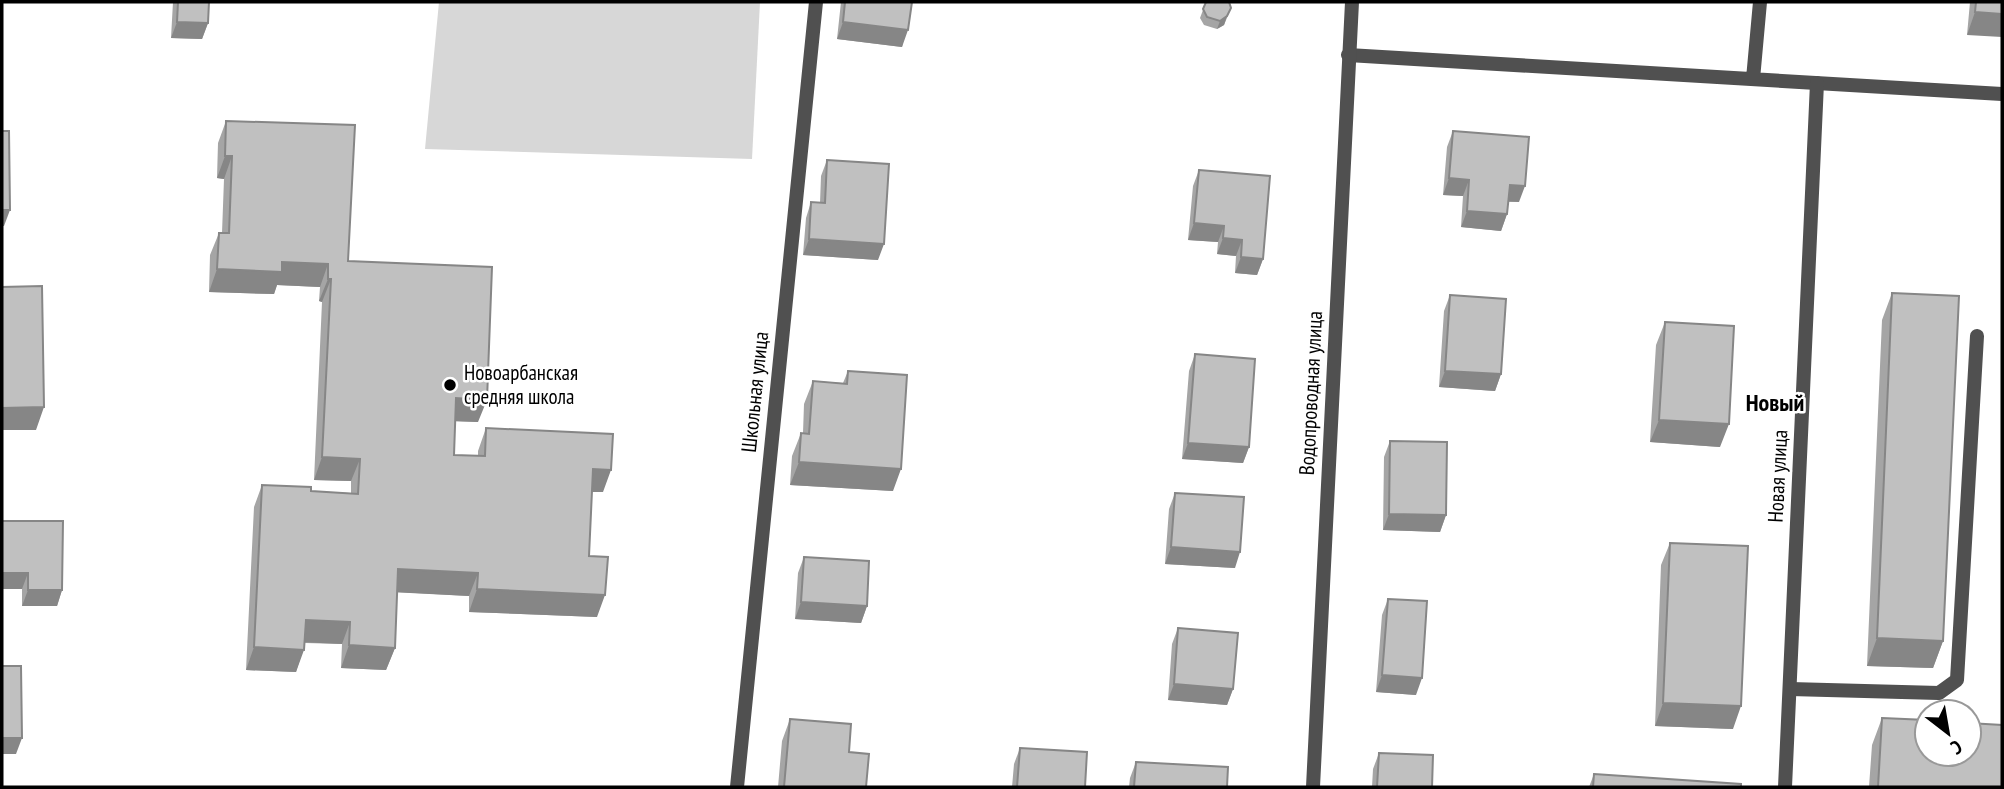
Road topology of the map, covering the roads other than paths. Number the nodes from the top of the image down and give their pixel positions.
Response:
1 (816, 2) edge
2 (1352, 2) edge
3 (1759, 2) edge
4 (1348, 55) junction
5 (1753, 79) junction
6 (1817, 83) junction
7 (2002, 94) edge
8 (1977, 336) dead end
9 (1790, 689) junction
10 (737, 787) edge
11 (1313, 787) edge
12 (1785, 787) edge

1 - 10 street, Школьная улица
2 - 4 street, Водопроводная улица
3 - 5 street
4 - 5 street
4 - 11 street, Водопроводная улица
5 - 6 street
6 - 7 street
6 - 9 street, Новая улица
8 - 9 street
9 - 12 street, Новая улица

